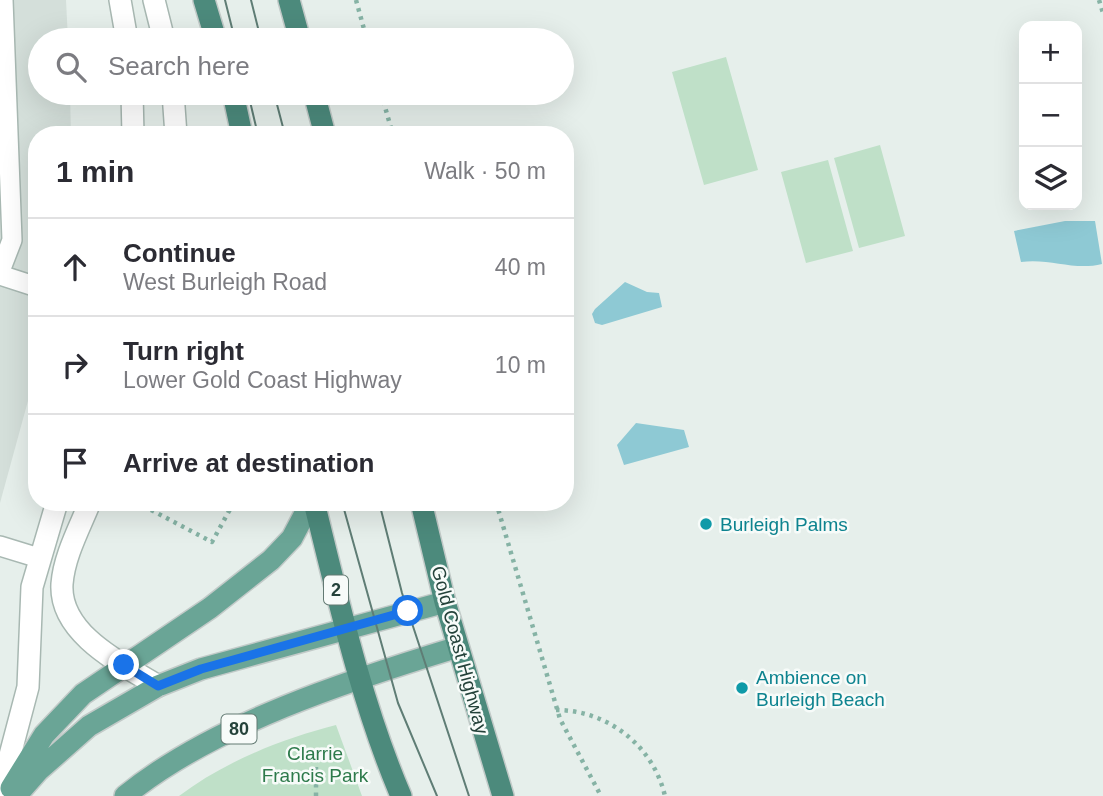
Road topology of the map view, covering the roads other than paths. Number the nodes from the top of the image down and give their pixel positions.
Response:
1 (3, 0) edge
2 (120, 0) edge
3 (154, 0) edge
4 (204, 0) edge
5 (289, 0) edge
6 (125, 28) edge
7 (161, 28) edge
8 (212, 28) edge
9 (297, 28) edge
10 (132, 105) edge
11 (174, 105) edge
12 (236, 105) edge
13 (317, 105) edge
14 (133, 126) edge
15 (175, 126) edge
16 (240, 126) edge
17 (323, 126) edge
18 (0, 273) edge
19 (28, 284) edge
20 (54, 511) edge
21 (87, 511) edge
22 (307, 511) edge
23 (314, 511) edge
24 (423, 511) edge
25 (0, 546) edge
26 (39, 558) junction
27 (66, 566) junction
28 (444, 602) junction
29 (346, 628) junction
30 (458, 647) junction
31 (124, 665) junction
32 (362, 677) junction
33 (158, 686) junction
34 (0, 793) edge
35 (7, 796) edge
36 (16, 796) edge
37 (125, 796) edge
38 (401, 796) edge
39 (503, 796) edge

1 - 18 lane
2 - 6 street
3 - 7 street
4 - 8 highway
5 - 9 highway
10 - 14 street
11 - 15 street
12 - 16 highway
13 - 17 highway
18 - 19 lane
20 - 26 street
21 - 27 street
22 - 31 main road
23 - 29 highway, 2
24 - 28 highway, Gold Coast Highway
25 - 26 lane
26 - 27 street
26 - 34 street
27 - 31 street
28 - 29 main road
28 - 30 highway, Gold Coast Highway
29 - 32 highway, 2
29 - 33 main road
30 - 32 main road, 80
30 - 39 highway, Gold Coast Highway
31 - 33 street
31 - 35 main road
32 - 37 main road, 80
32 - 38 highway, 2
33 - 36 main road

